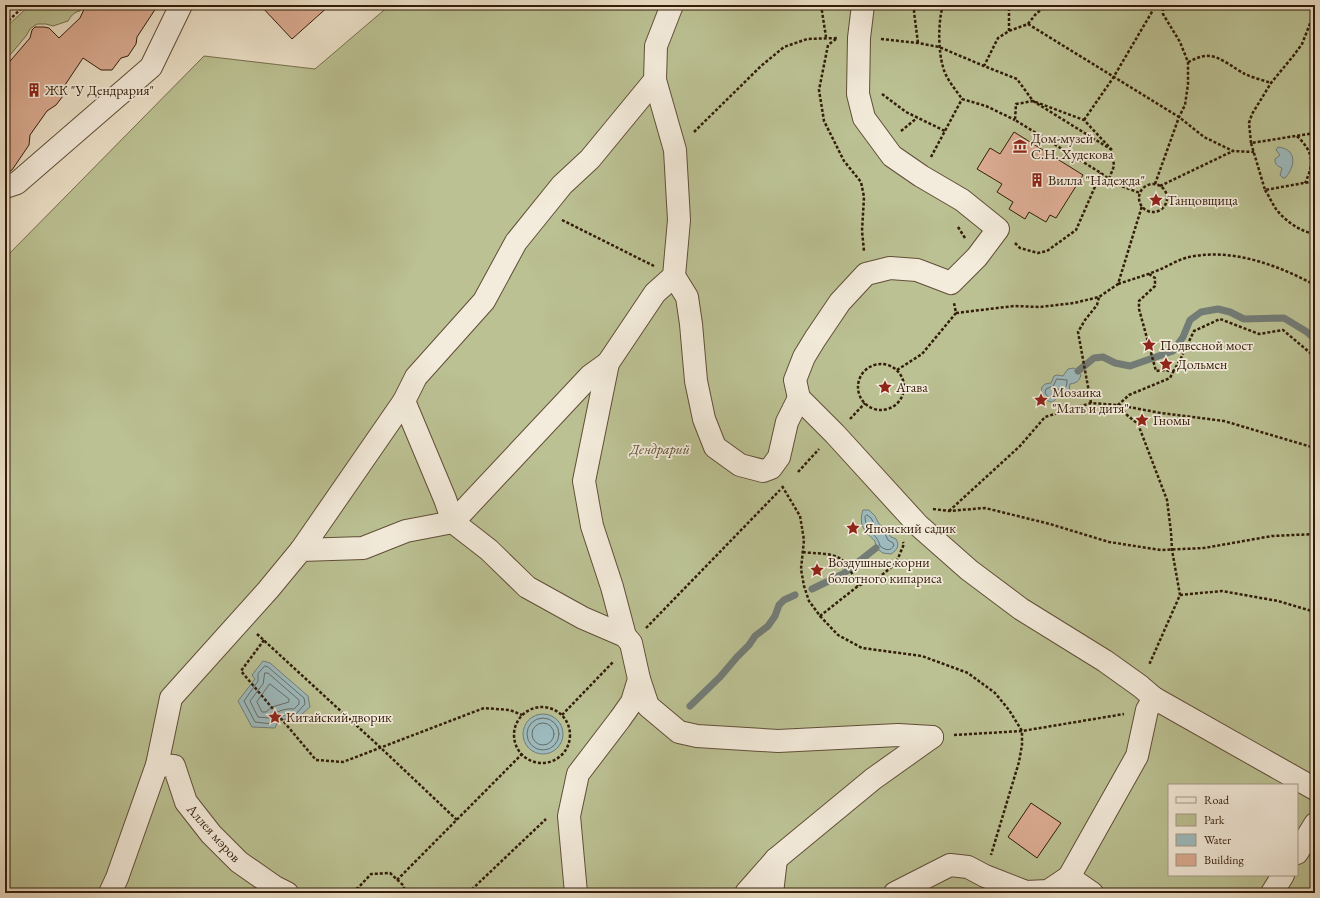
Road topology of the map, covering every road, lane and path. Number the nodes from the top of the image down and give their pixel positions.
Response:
1 (25, 5) edge
2 (181, 5) edge
3 (672, 5) edge
4 (821, 5) edge
5 (863, 5) edge
6 (914, 5) edge
7 (943, 5) edge
8 (1010, 5) edge
9 (1046, 5) edge
10 (1156, 5) edge
11 (1163, 5) edge
12 (1315, 11) edge
13 (5, 24) edge
14 (1028, 24) junction
15 (1009, 31) junction
16 (826, 37) junction
17 (849, 38) junction
18 (918, 43) junction
19 (939, 47) junction
20 (1188, 62) junction
21 (984, 66) junction
22 (859, 76) junction
23 (1113, 78) junction
24 (655, 80) junction
25 (1271, 83) junction
26 (962, 99) junction
27 (1032, 101) junction
28 (1179, 117) junction
29 (1015, 120) junction
30 (1084, 120) junction
31 (945, 131) junction
32 (1315, 133) edge
33 (1297, 136) junction
34 (1251, 143) junction
35 (675, 150) junction
36 (1112, 150) junction
37 (1233, 151) junction
38 (1254, 152) junction
39 (1101, 173) junction
40 (920, 176) junction
41 (1109, 179) junction
42 (1315, 181) edge
43 (1305, 183) junction
44 (1155, 184) junction
45 (1160, 186) junction
46 (5, 187) edge
47 (1265, 190) junction
48 (1140, 193) junction
49 (1142, 206) junction
50 (543, 210) junction
51 (998, 229) junction
52 (1315, 234) edge
53 (866, 274) junction
54 (1149, 274) junction
55 (674, 276) junction
56 (951, 283) junction
57 (1118, 284) junction
58 (1315, 285) edge
59 (1100, 297) junction
60 (956, 313) junction
61 (1315, 357) edge
62 (608, 363) junction
63 (897, 370) junction
64 (1173, 372) junction
65 (799, 398) junction
66 (404, 401) junction
67 (865, 403) junction
68 (1091, 403) junction
69 (1118, 405) junction
70 (835, 434) junction
71 (1315, 448) edge
72 (762, 471) junction
73 (793, 476) dead end
74 (788, 482) dead end
75 (783, 487) junction
76 (899, 505) junction
77 (949, 510) junction
78 (453, 522) junction
79 (1315, 534) edge
80 (900, 538) dead end
81 (301, 550) junction
82 (1172, 550) junction
83 (803, 552) junction
84 (858, 586) junction
85 (1180, 595) junction
86 (1315, 612) edge
87 (820, 616) junction
88 (241, 619) junction
89 (264, 640) junction
90 (628, 640) junction
91 (639, 679) junction
92 (1147, 698) junction
93 (522, 715) junction
94 (562, 715) junction
95 (1022, 731) junction
96 (932, 737) junction
97 (381, 748) junction
98 (522, 754) junction
99 (157, 764) junction
100 (1315, 789) edge
101 (573, 794) junction
102 (457, 820) junction
103 (1315, 824) edge
104 (1298, 851) edge
105 (776, 859) junction
106 (985, 876) junction
107 (1282, 876) edge
108 (398, 880) junction
109 (1063, 885) edge
110 (358, 888) junction
111 (110, 893) edge
112 (287, 893) edge
113 (347, 893) edge
114 (364, 893) edge
115 (404, 893) edge
116 (468, 893) edge
117 (576, 893) edge
118 (746, 893) edge
119 (772, 893) edge
120 (895, 893) edge
121 (1092, 893) edge
122 (1272, 893) edge

1 - 13 path
2 - 46 lane
3 - 24 lane
4 - 16 path
5 - 17 lane
6 - 18 path
7 - 19 path
8 - 15 path
9 - 14 path
10 - 23 path
11 - 20 path
12 - 25 path
14 - 15 path
14 - 23 path
15 - 21 path
16 - 17 path
16 - 35 path
17 - 18 path
17 - 22 lane
17 - 53 path
18 - 19 path
19 - 21 path
19 - 26 path
20 - 25 path
20 - 28 path
21 - 27 path
22 - 31 path
22 - 40 lane
23 - 28 path
23 - 30 path
24 - 35 lane
24 - 50 lane
25 - 34 path
26 - 29 path
26 - 31 path
27 - 29 path
27 - 30 path
27 - 36 path
28 - 37 path
28 - 44 path
29 - 39 path
30 - 36 path
31 - 40 path
32 - 33 path
33 - 34 path
33 - 43 path
34 - 38 path
35 - 55 lane
36 - 41 path
37 - 38 path
37 - 45 path
38 - 47 path
39 - 41 path
39 - 51 path
40 - 51 lane
41 - 48 path
42 - 43 path
43 - 47 path
44 - 45 path
44 - 48 path
45 - 49 path
47 - 52 path
48 - 49 path
49 - 57 path
50 - 55 path
50 - 66 lane
51 - 56 lane
53 - 56 lane
53 - 65 lane
54 - 57 path
54 - 58 path
54 - 64 path
55 - 62 lane
55 - 72 lane
56 - 60 path
57 - 59 path
59 - 60 path
59 - 68 path
60 - 63 path
61 - 64 path
62 - 78 lane
62 - 90 lane
63 - 67 path
63 - 67 path
64 - 69 path
65 - 70 lane
65 - 72 lane
66 - 78 lane
66 - 81 lane
67 - 70 path
68 - 69 path
68 - 77 path
69 - 71 path
69 - 82 path
70 - 73 path
70 - 76 lane
72 - 75 path
74 - 75 path
75 - 83 path
75 - 90 path
76 - 77 path
76 - 92 lane
77 - 82 path
78 - 81 lane
78 - 90 lane
79 - 82 path
80 - 84 path
81 - 88 lane
82 - 85 path
83 - 84 path
83 - 87 path
84 - 87 path
85 - 86 path
85 - 92 path
87 - 95 path
88 - 89 path
88 - 99 lane
89 - 97 path
89 - 97 path
90 - 91 lane
90 - 94 path
91 - 96 lane
91 - 101 lane
92 - 95 path
92 - 100 lane
92 - 109 lane
93 - 94 path
93 - 97 path
93 - 98 path
94 - 98 path
95 - 96 path
95 - 106 path
96 - 105 lane
97 - 102 path
98 - 102 path
99 - 111 lane
99 - 112 lane, Аллея мэров
101 - 116 path
101 - 117 lane
102 - 108 path
103 - 104 lane
105 - 118 lane
105 - 119 lane
106 - 109 lane
106 - 120 lane
107 - 122 lane
108 - 110 path
108 - 115 path
109 - 121 lane
110 - 113 path
110 - 114 path

